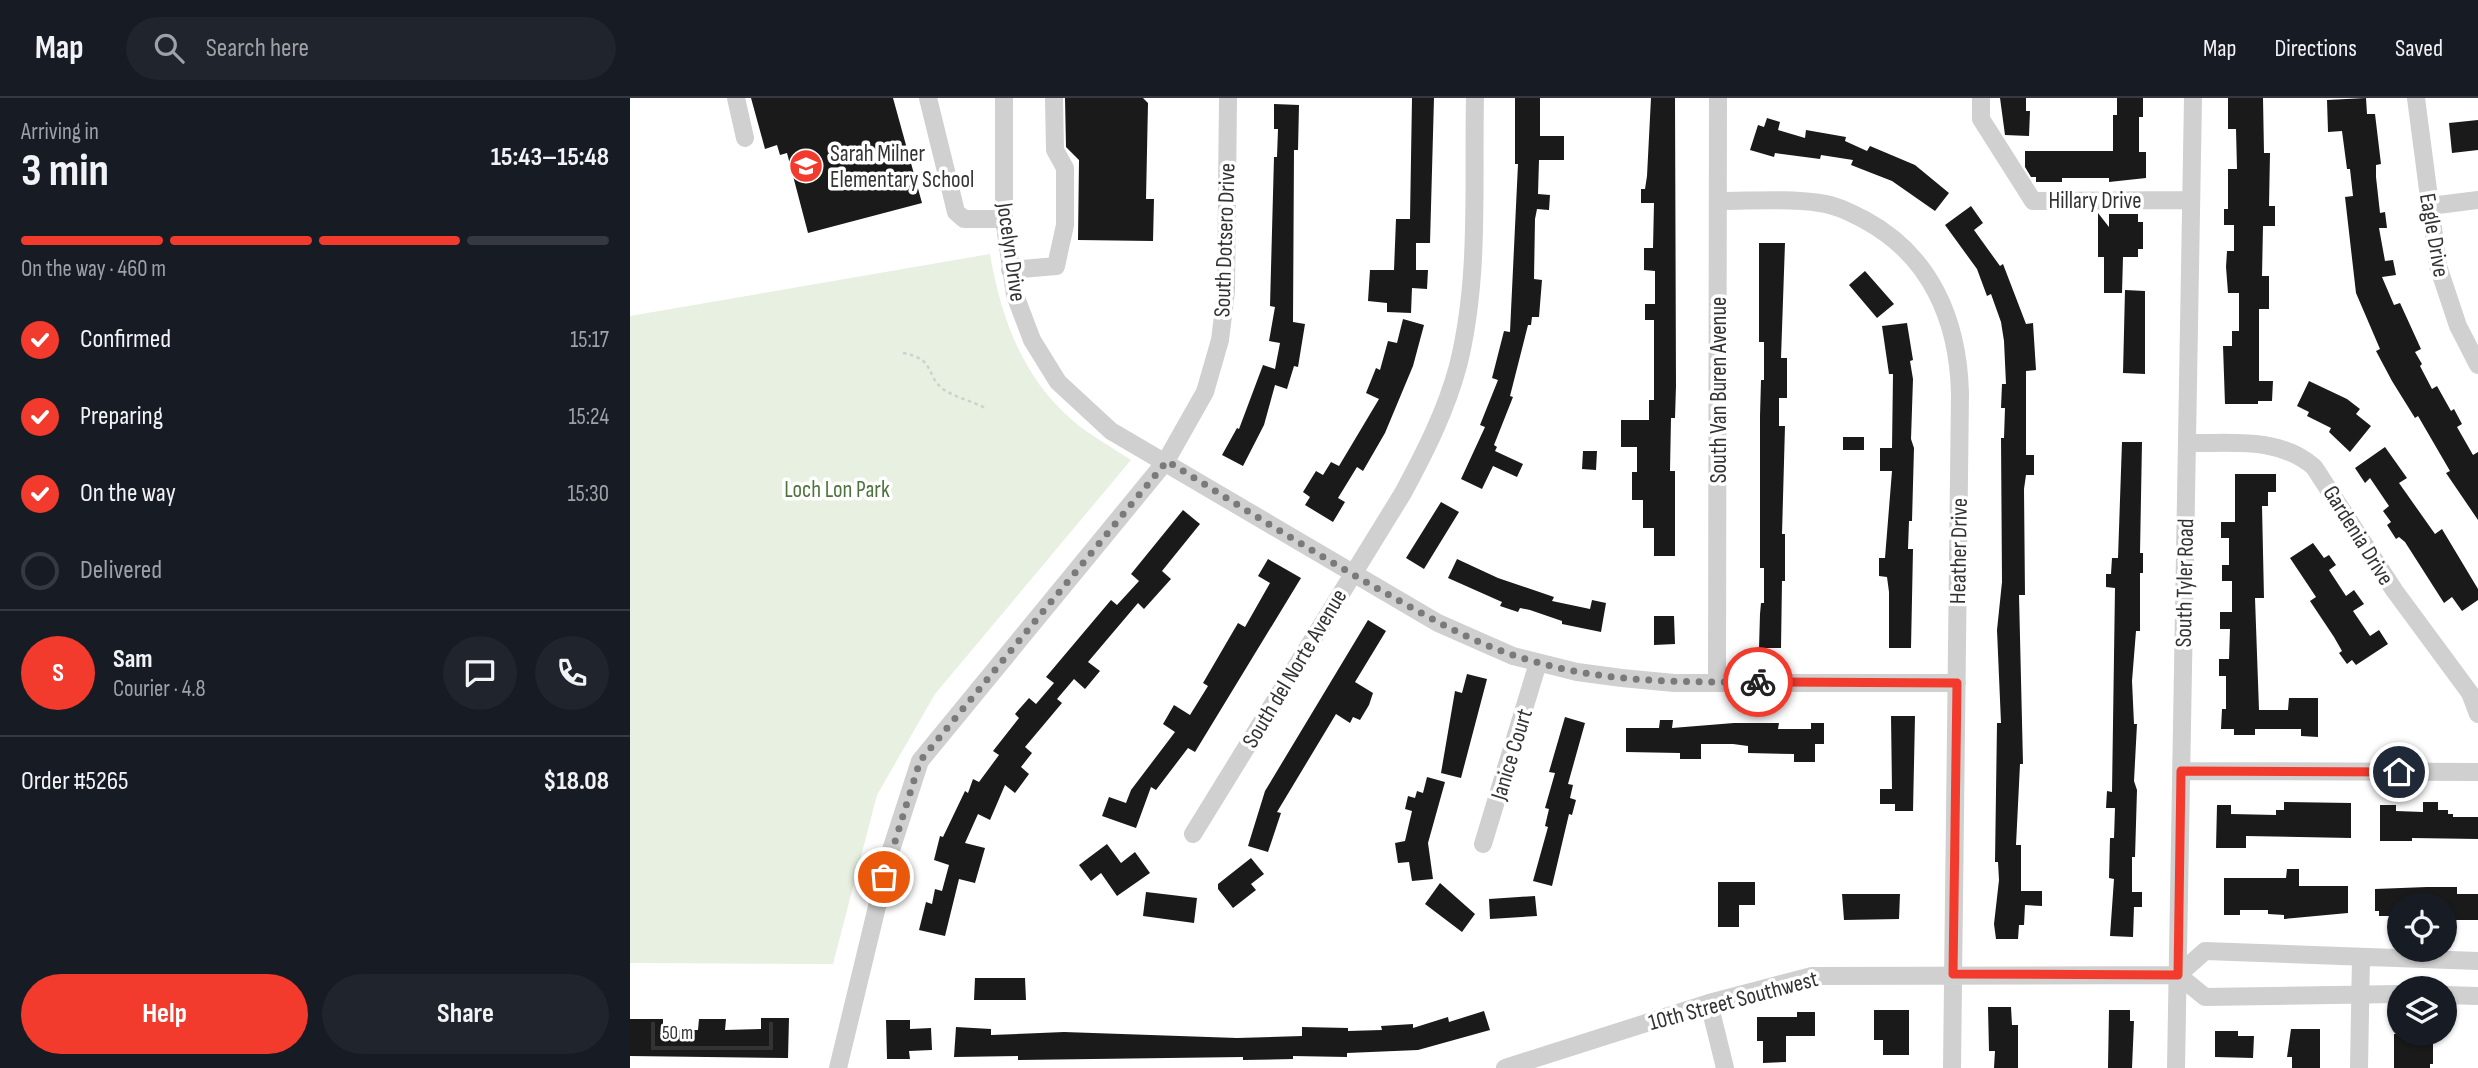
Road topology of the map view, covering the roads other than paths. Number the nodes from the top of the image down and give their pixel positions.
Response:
1 (736, 98) edge
2 (928, 98) edge
3 (1004, 98) edge
4 (1054, 98) edge
5 (1228, 98) edge
6 (1475, 98) edge
7 (1718, 98) edge
8 (1981, 98) edge
9 (2193, 98) edge
10 (2416, 98) edge
11 (745, 138) dead end
12 (2191, 200) junction
13 (2478, 200) edge
14 (1718, 201) junction
15 (2430, 206) junction
16 (1004, 219) junction
17 (1010, 270) junction
18 (2478, 365) edge
19 (2187, 443) junction
20 (1167, 461) junction
21 (1352, 574) junction
22 (1538, 663) junction
23 (1717, 682) junction
24 (1957, 683) junction
25 (2478, 715) edge
26 (2181, 771) junction
27 (2478, 772) edge
28 (1193, 834) dead end
29 (1483, 844) dead end
30 (2361, 957) junction
31 (2478, 961) edge
32 (1953, 974) junction
33 (2178, 975) junction
34 (2360, 992) junction
35 (2387, 993) edge
36 (2457, 995) edge
37 (2478, 996) edge
38 (1709, 1003) junction
39 (838, 1068) edge
40 (1505, 1068) edge
41 (1725, 1068) edge
42 (1952, 1068) edge
43 (2176, 1068) edge
44 (2359, 1068) edge

1 - 11 street
2 - 16 street
3 - 16 street, Jocelyn Drive
4 - 17 street
5 - 20 street, South Dotsero Drive
6 - 21 street, South del Norte Avenue
7 - 14 street, South Van Buren Avenue
8 - 12 street, Hillary Drive
9 - 12 street, South Tyler Road
10 - 15 street, Eagle Drive
12 - 19 street, South Tyler Road
13 - 15 street
14 - 23 street, South Van Buren Avenue
14 - 24 street, Heather Drive
15 - 18 street, Eagle Drive
16 - 17 street, Jocelyn Drive
17 - 20 street, Jocelyn Drive
19 - 25 street, Gardenia Drive
19 - 26 street, South Tyler Road
20 - 21 street, Jocelyn Drive
20 - 39 street, South Dotsero Drive
21 - 22 street, Jocelyn Drive
21 - 28 street, South del Norte Avenue
22 - 23 street, Jocelyn Drive
22 - 29 street, Janice Court
23 - 24 street, Jocelyn Drive
24 - 32 street, Heather Drive
26 - 27 street
26 - 33 street, South Tyler Road
30 - 31 street
30 - 33 street
30 - 34 street
32 - 33 street, 10th Street Southwest
32 - 38 street, 10th Street Southwest
32 - 42 street, Heather Drive
33 - 34 street
33 - 43 street, South Tyler Road
34 - 35 street
34 - 44 street
36 - 37 street
38 - 40 street, 10th Street Southwest
38 - 41 street

